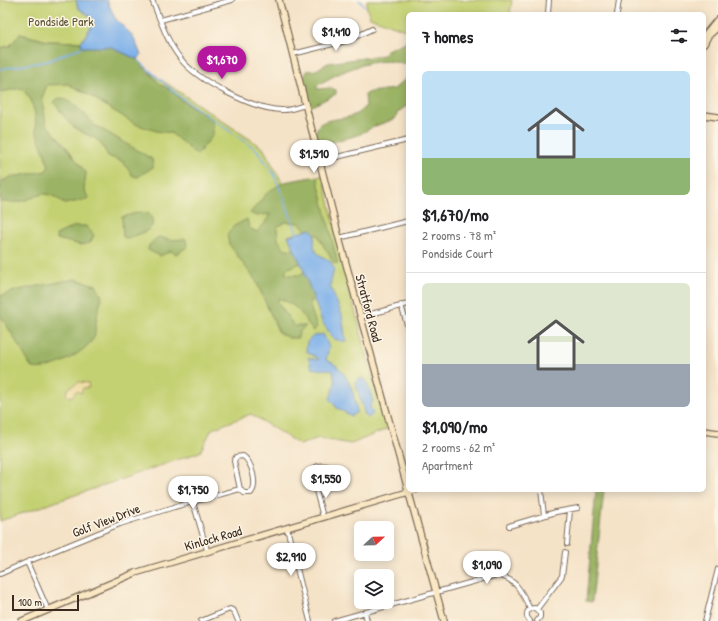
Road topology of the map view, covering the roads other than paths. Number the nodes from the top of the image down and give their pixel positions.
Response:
1 (152, 0) edge
2 (232, 0) edge
3 (279, 0) edge
4 (549, 0) edge
5 (619, 0) edge
6 (548, 12) edge
7 (617, 12) edge
8 (718, 19) edge
9 (161, 20) junction
10 (718, 27) edge
11 (372, 29) dead end
12 (706, 34) edge
13 (706, 40) edge
14 (293, 54) junction
15 (306, 105) junction
16 (706, 115) edge
17 (718, 117) edge
18 (406, 140) edge
19 (320, 161) junction
20 (406, 221) edge
21 (339, 238) junction
22 (406, 304) edge
23 (402, 305) junction
24 (360, 317) junction
25 (406, 320) edge
26 (706, 431) edge
27 (718, 433) edge
28 (314, 484) junction
29 (406, 485) edge
30 (240, 489) junction
31 (408, 492) joint
32 (541, 492) edge
33 (193, 502) junction
34 (578, 508) dead end
35 (570, 510) junction
36 (544, 515) junction
37 (323, 517) junction
38 (509, 526) dead end
39 (287, 528) junction
40 (567, 544) dead end
41 (207, 550) junction
42 (566, 552) dead end
43 (27, 562) junction
44 (718, 569) edge
45 (0, 574) edge
46 (435, 592) junction
47 (530, 609) junction
48 (537, 609) junction
49 (48, 610) junction
50 (365, 612) junction
51 (22, 621) edge
52 (201, 621) edge
53 (238, 621) edge
54 (310, 621) edge
55 (334, 621) edge
56 (367, 621) edge
57 (444, 621) edge
58 (530, 621) edge
59 (538, 621) edge
60 (705, 621) edge

1 - 9 street
2 - 9 street
3 - 14 main road, Stratford Road
4 - 6 street
5 - 7 street
8 - 12 main road
9 - 15 street
10 - 13 main road
11 - 14 street
14 - 15 main road, Stratford Road
15 - 19 main road, Stratford Road
16 - 17 main road
18 - 19 street
19 - 21 main road, Stratford Road
20 - 21 street
21 - 24 main road, Stratford Road
22 - 23 street
23 - 24 street
23 - 25 street
24 - 29 main road, Stratford Road
26 - 27 main road
28 - 28 street
28 - 37 street
30 - 30 street, Golf View Drive
30 - 33 street, Golf View Drive
31 - 37 main road, Kinlock Road
31 - 46 main road, Stratford Road
32 - 36 street
33 - 41 street
33 - 43 street, Golf View Drive
34 - 35 street
35 - 36 street
35 - 40 street
36 - 38 street
37 - 39 main road, Kinlock Road
39 - 41 main road, Kinlock Road
39 - 54 street
41 - 49 main road, Kinlock Road
42 - 48 street
43 - 45 street, Golf View Drive
43 - 49 street
44 - 60 street
46 - 47 street
46 - 50 street
46 - 57 main road, Stratford Road
47 - 48 street
47 - 58 street
48 - 59 street
49 - 51 main road, Kinlock Road
50 - 55 street
50 - 56 street
52 - 53 street

